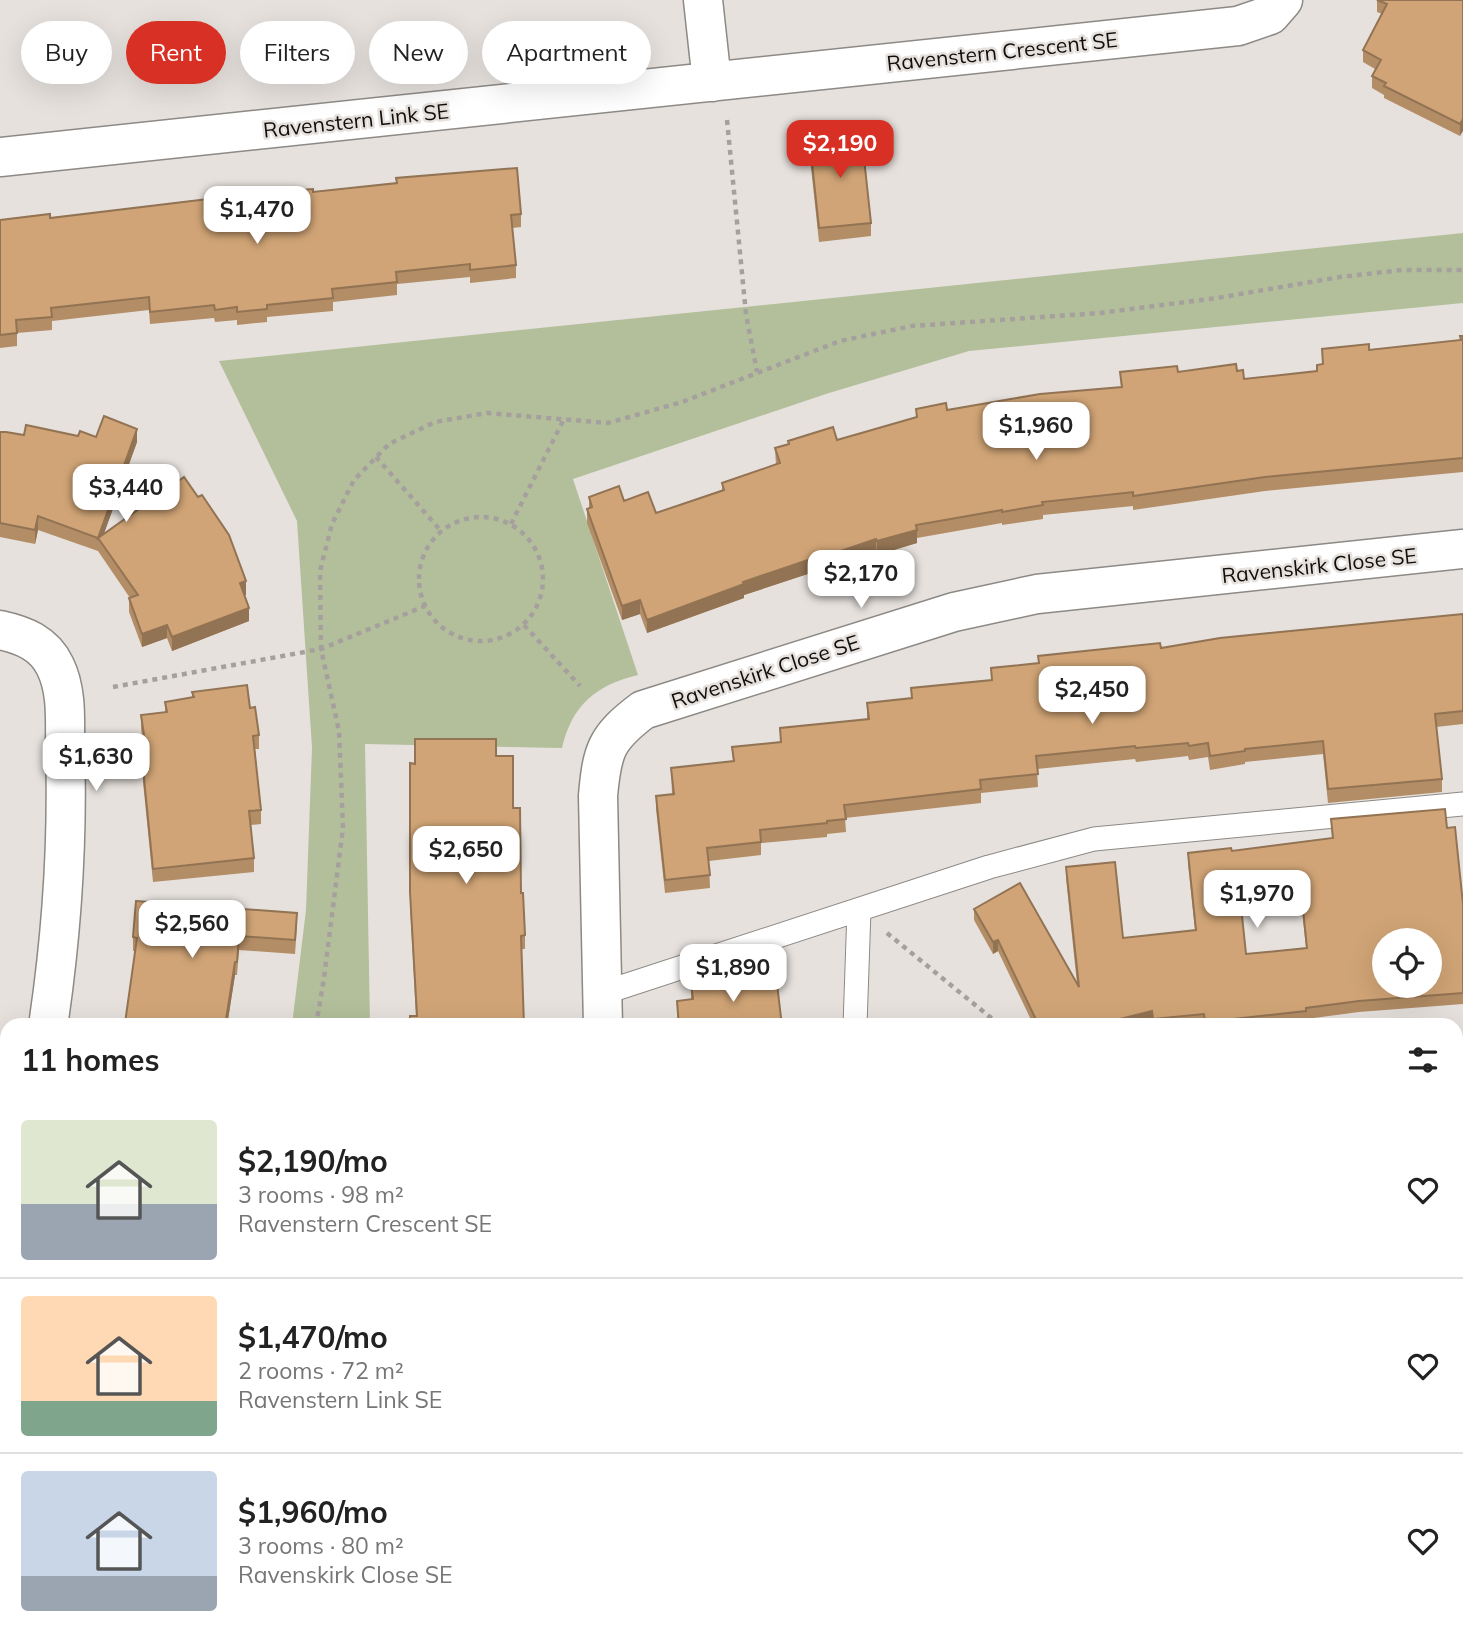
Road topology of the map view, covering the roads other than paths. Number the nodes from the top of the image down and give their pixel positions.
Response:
1 (703, 0) edge
2 (1283, 0) edge
3 (712, 82) junction
4 (0, 157) edge
5 (1463, 549) edge
6 (0, 630) edge
7 (1463, 804) edge
8 (859, 910) junction
9 (603, 1009) edge
10 (49, 1018) edge
11 (855, 1018) edge

1 - 3 street
2 - 3 street, Ravenstern Crescent SE
3 - 4 street, Ravenstern Link SE
5 - 9 street, Ravenskirk Close SE
6 - 10 street
7 - 8 lane
8 - 9 lane
8 - 11 lane

